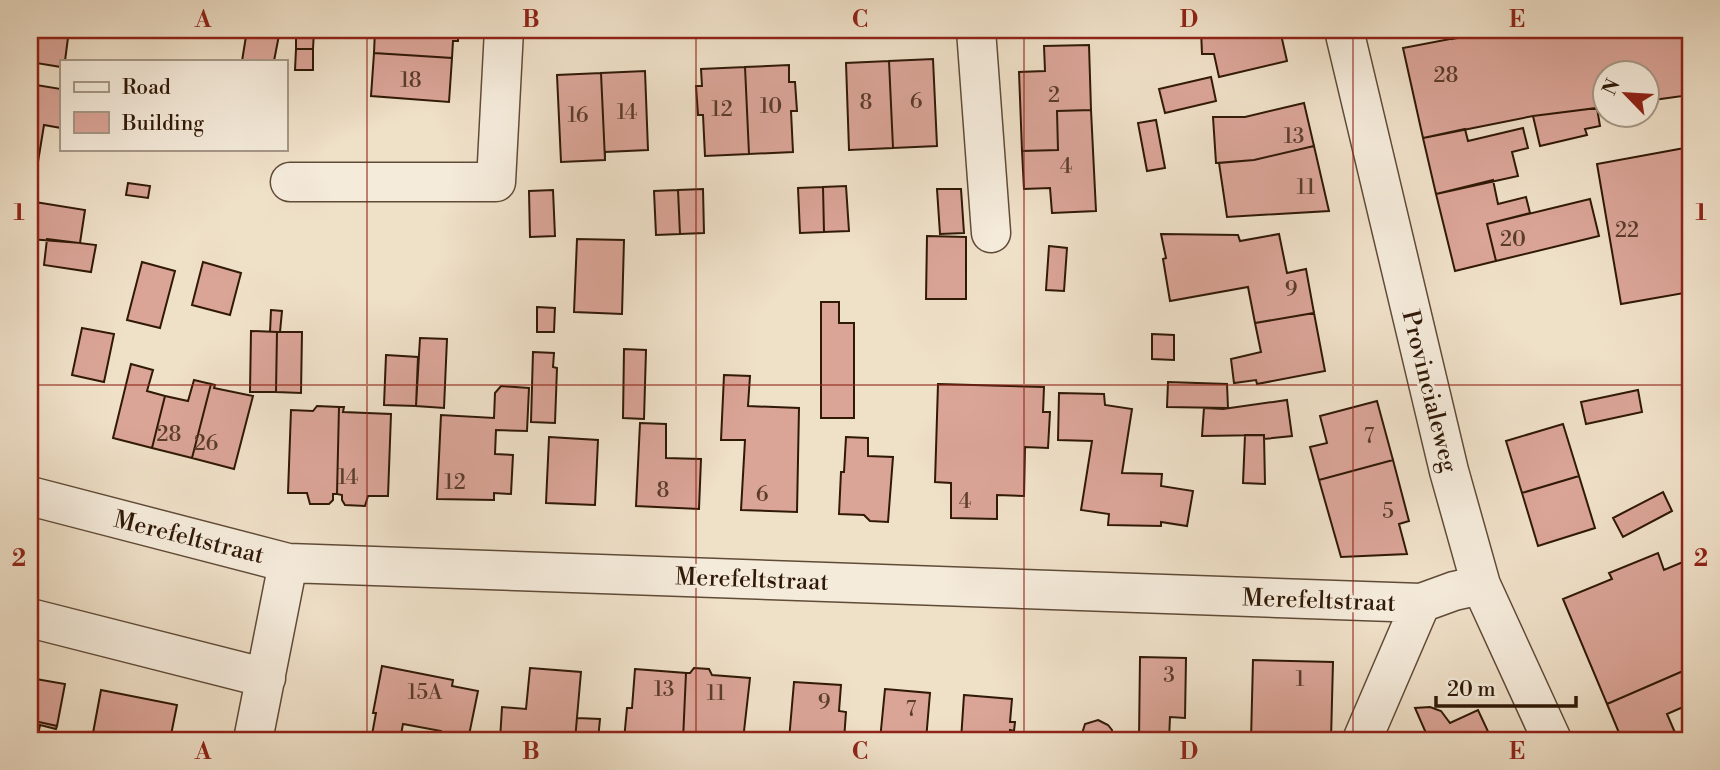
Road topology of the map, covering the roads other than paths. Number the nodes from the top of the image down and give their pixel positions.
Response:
1 (504, 30) edge
2 (976, 30) edge
3 (1344, 30) edge
4 (290, 182) dead end
5 (991, 233) dead end
6 (30, 496) edge
7 (288, 563) junction
8 (1480, 585) junction
9 (1421, 603) junction
10 (30, 618) edge
11 (265, 678) junction
12 (253, 740) edge
13 (1362, 740) edge
14 (1552, 740) edge

1 - 4 street
2 - 5 street
3 - 8 street, Provincialeweg
6 - 7 street, Merefeltstraat
7 - 9 street, Merefeltstraat
7 - 11 street
8 - 9 street, Merefeltstraat
8 - 14 street, Provincialeweg
9 - 13 street
10 - 11 street
11 - 12 street

